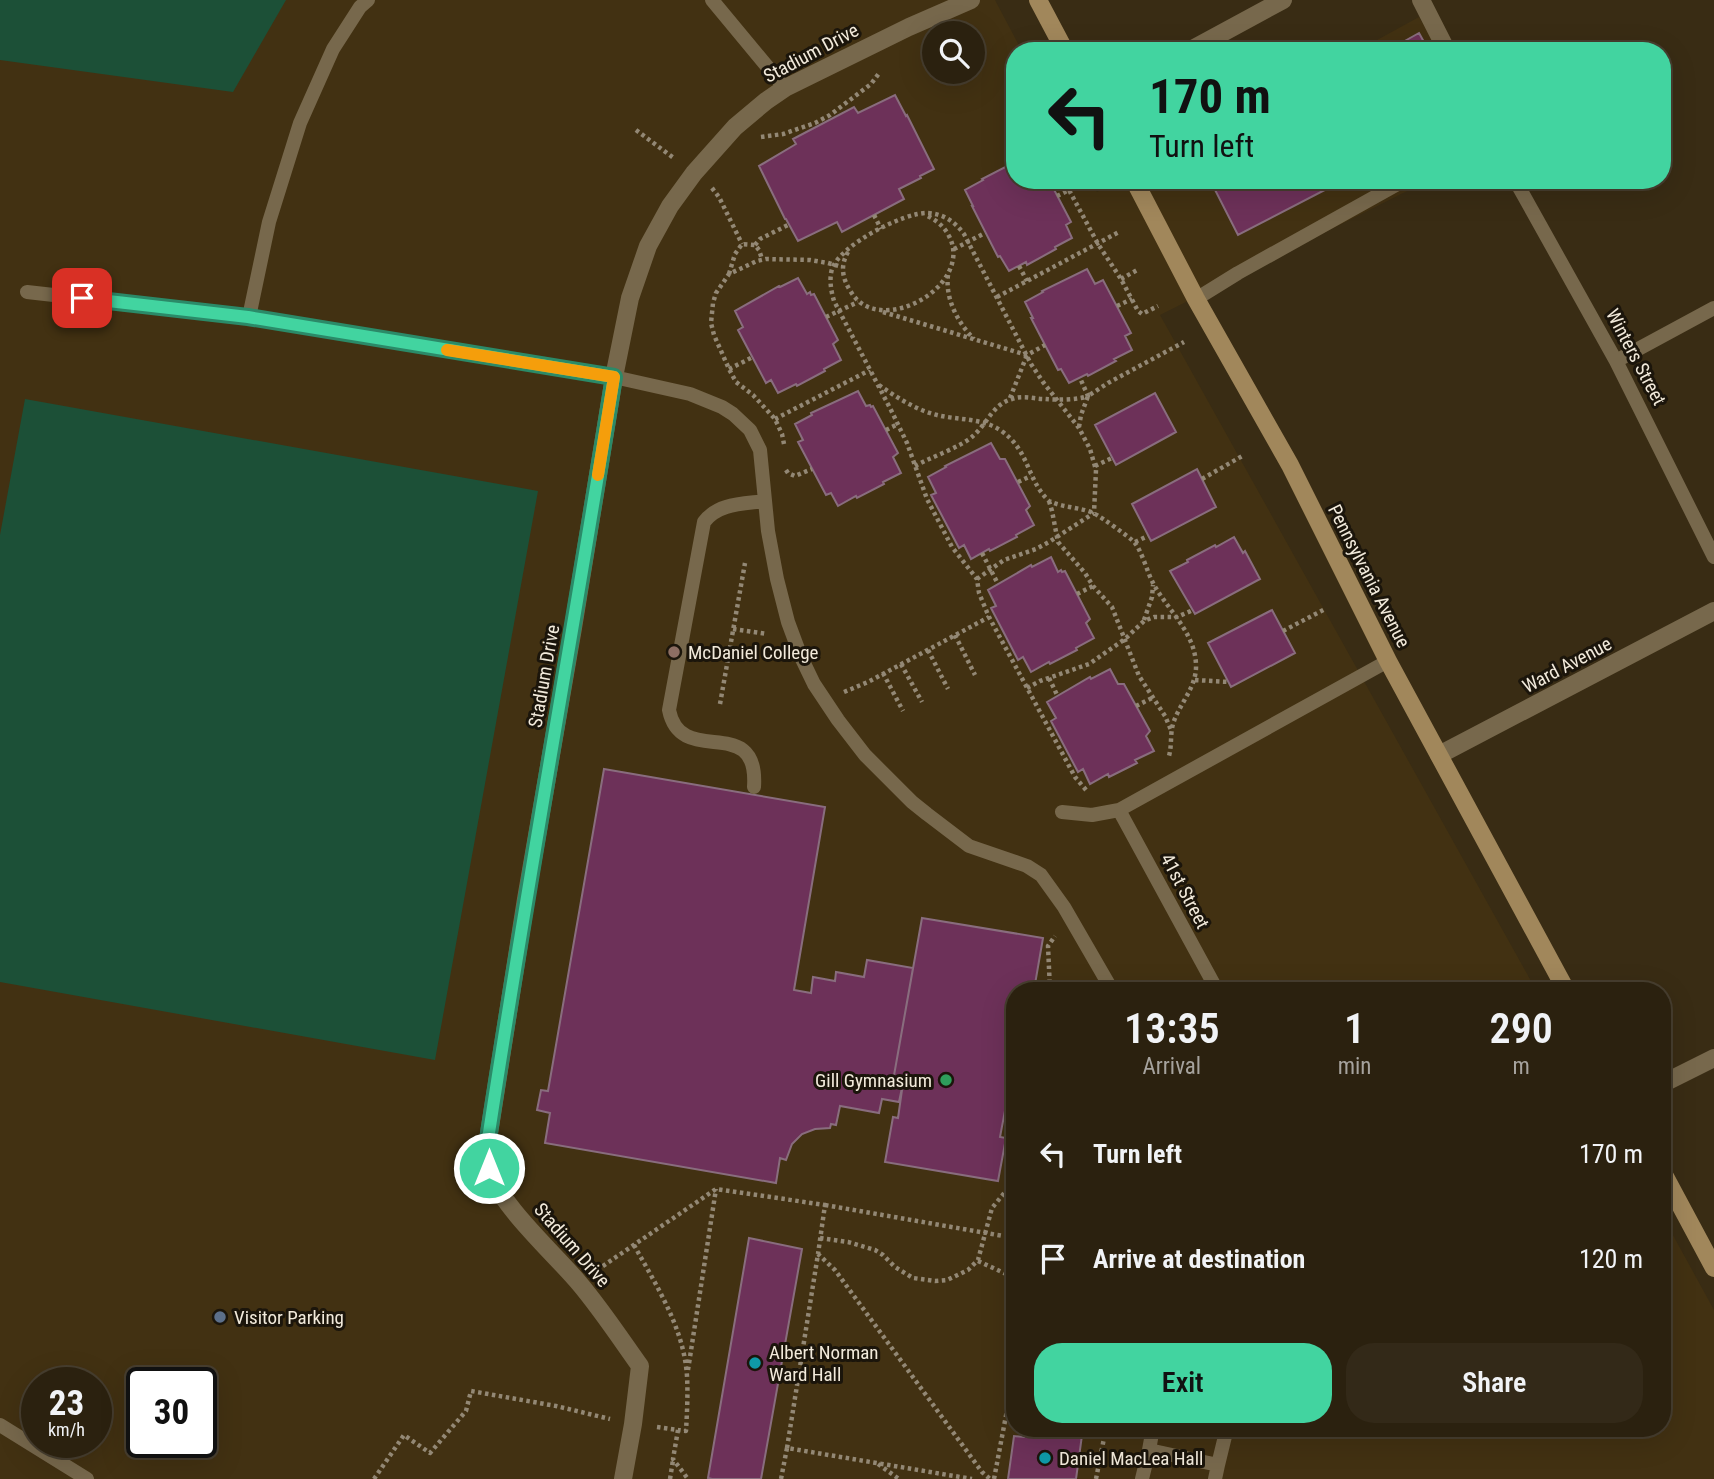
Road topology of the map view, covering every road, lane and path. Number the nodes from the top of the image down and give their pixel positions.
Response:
1 (368, 0) edge
2 (712, 0) edge
3 (971, 0) edge
4 (1038, 0) edge
5 (1283, 0) edge
6 (1421, 0) edge
7 (1060, 42) edge
8 (1206, 42) edge
9 (1442, 42) edge
10 (880, 72) dead end
11 (785, 88) junction
12 (636, 130) dead end
13 (759, 137) dead end
14 (669, 154) dead end
15 (711, 187) dead end
16 (1139, 189) edge
17 (1389, 189) edge
18 (1520, 189) edge
19 (1057, 196) dead end
20 (919, 214) junction
21 (874, 215) dead end
22 (789, 224) dead end
23 (881, 229) junction
24 (1119, 232) dead end
25 (985, 233) dead end
26 (968, 242) junction
27 (741, 244) junction
28 (1098, 244) junction
29 (755, 245) junction
30 (850, 248) junction
31 (954, 249) junction
32 (762, 259) junction
33 (834, 265) junction
34 (1019, 266) dead end
35 (842, 267) junction
36 (1139, 269) dead end
37 (729, 274) junction
38 (948, 274) junction
39 (1121, 279) junction
40 (1027, 281) junction
41 (27, 292) dead end
42 (997, 297) junction
43 (1132, 299) junction
44 (1196, 299) junction
45 (858, 302) junction
46 (1117, 306) dead end
47 (1158, 306) dead end
48 (1714, 308) edge
49 (877, 310) junction
50 (839, 311) junction
51 (248, 317) junction
52 (826, 317) dead end
53 (975, 340) junction
54 (1184, 342) dead end
55 (1045, 345) dead end
56 (1027, 355) junction
57 (753, 357) dead end
58 (1616, 361) junction
59 (729, 369) junction
60 (870, 370) junction
61 (614, 377) junction
62 (1080, 378) dead end
63 (878, 385) junction
64 (1088, 396) junction
65 (1009, 399) junction
66 (1056, 399) junction
67 (775, 419) junction
68 (985, 422) junction
69 (898, 424) junction
70 (1079, 428) junction
71 (886, 430) dead end
72 (784, 447) dead end
73 (1244, 455) dead end
74 (1112, 458) dead end
75 (785, 465) dead end
76 (915, 466) junction
77 (1095, 466) junction
78 (812, 469) dead end
79 (1031, 475) junction
80 (1202, 478) dead end
81 (1018, 482) dead end
82 (765, 501) junction
83 (1049, 501) junction
84 (1094, 513) junction
85 (1148, 536) dead end
86 (1057, 537) junction
87 (1135, 542) junction
88 (982, 553) dead end
89 (1714, 557) edge
90 (745, 563) dead end
91 (990, 569) junction
92 (977, 579) junction
93 (1153, 583) junction
94 (998, 584) dead end
95 (1093, 586) junction
96 (1077, 594) dead end
97 (1325, 609) dead end
98 (1193, 610) dead end
99 (1714, 611) edge
100 (989, 617) junction
101 (1177, 617) junction
102 (1144, 621) junction
103 (733, 628) junction
104 (1283, 631) dead end
105 (767, 634) dead end
106 (955, 635) junction
107 (1125, 639) junction
108 (928, 650) junction
109 (1388, 660) junction
110 (901, 664) junction
111 (883, 673) junction
112 (975, 675) dead end
113 (1049, 678) junction
114 (1195, 680) junction
115 (1229, 682) dead end
116 (1027, 688) junction
117 (948, 689) dead end
118 (840, 694) dead end
119 (1058, 696) dead end
120 (1152, 698) junction
121 (922, 702) dead end
122 (720, 704) dead end
123 (1136, 706) dead end
124 (903, 711) dead end
125 (1171, 731) junction
126 (1439, 755) junction
127 (1166, 761) dead end
128 (754, 787) dead end
129 (1094, 793) dead end
130 (1119, 810) junction
131 (1062, 812) dead end
132 (1055, 936) dead end
133 (1049, 982) edge
134 (1107, 982) edge
135 (1213, 982) edge
136 (1562, 982) edge
137 (1714, 1058) edge
138 (1671, 1080) edge
139 (1671, 1188) edge
140 (716, 1189) junction
141 (1006, 1190) edge
142 (825, 1205) junction
143 (985, 1232) junction
144 (1006, 1236) edge
145 (820, 1238) junction
146 (634, 1245) junction
147 (818, 1254) junction
148 (978, 1260) junction
149 (1714, 1268) edge
150 (1006, 1274) edge
151 (579, 1283) junction
152 (687, 1374) junction
153 (1006, 1411) edge
154 (633, 1424) junction
155 (0, 1425) edge
156 (678, 1430) junction
157 (1104, 1437) edge
158 (1151, 1437) edge
159 (1225, 1437) edge
160 (787, 1448) junction
161 (1149, 1450) junction
162 (673, 1459) junction
163 (877, 1464) junction
164 (1216, 1472) edge
165 (87, 1479) edge
166 (374, 1479) edge
167 (623, 1479) edge
168 (670, 1479) edge
169 (688, 1479) edge
170 (781, 1479) edge
171 (899, 1479) edge
172 (972, 1479) edge
173 (992, 1479) edge
174 (1096, 1479) edge
175 (1142, 1479) edge

1 - 51 lane
2 - 11 lane
3 - 11 street, Stadium Drive
4 - 7 main road
5 - 8 street
6 - 9 street
10 - 13 path
11 - 61 street, Stadium Drive
12 - 14 path
15 - 27 path
16 - 44 main road, Pennsylvania Avenue
17 - 44 lane
18 - 58 lane, Winters Street
19 - 28 path
20 - 23 path
20 - 26 path
20 - 31 path
21 - 23 path
22 - 29 path
23 - 30 path
24 - 28 path
25 - 26 path
26 - 31 path
26 - 42 path
27 - 29 path
27 - 37 path
28 - 39 path
28 - 40 path
29 - 32 path
30 - 33 path
30 - 35 path
31 - 38 path
32 - 33 path
32 - 37 path
33 - 35 path
33 - 50 path
34 - 40 path
35 - 45 path
36 - 39 path
37 - 59 path
38 - 49 path
38 - 53 path
39 - 43 path
40 - 42 path
41 - 51 lane
42 - 56 path
43 - 46 path
43 - 47 path
44 - 109 main road, Pennsylvania Avenue
45 - 49 path
45 - 50 path
48 - 58 lane
49 - 53 path
50 - 52 path
50 - 60 path
51 - 61 lane
53 - 56 path
54 - 64 path
55 - 56 path
56 - 65 path
56 - 66 path
57 - 59 path
58 - 89 lane, Winters Street
59 - 67 path
60 - 63 path
60 - 67 path
61 - 82 lane
61 - 151 street, Stadium Drive
62 - 64 path
63 - 68 path
63 - 69 path
64 - 66 path
64 - 70 path
65 - 66 path
65 - 68 path
66 - 70 path
67 - 72 path
68 - 76 path
68 - 79 path
69 - 71 path
69 - 76 path
70 - 77 path
73 - 80 path
74 - 77 path
75 - 78 path
76 - 92 path
77 - 84 path
79 - 81 path
79 - 83 path
82 - 128 lane
82 - 134 lane
83 - 84 path
83 - 86 path
84 - 86 path
84 - 87 path
85 - 87 path
86 - 91 path
86 - 95 path
87 - 93 path
88 - 91 path
90 - 103 path
91 - 92 path
91 - 94 path
92 - 100 path
93 - 101 path
93 - 102 path
95 - 96 path
95 - 107 path
97 - 104 path
98 - 101 path
99 - 126 street, Ward Avenue
100 - 106 path
100 - 116 path
101 - 102 path
101 - 114 path
102 - 107 path
103 - 105 path
103 - 122 path
106 - 108 path
106 - 112 path
107 - 113 path
107 - 120 path
108 - 110 path
108 - 117 path
109 - 126 main road, Pennsylvania Avenue
109 - 130 lane
110 - 111 path
110 - 121 path
111 - 118 path
111 - 124 path
113 - 116 path
113 - 119 path
114 - 115 path
114 - 125 path
116 - 129 path
120 - 123 path
120 - 125 path
125 - 127 path
126 - 136 main road, Pennsylvania Avenue
130 - 131 lane
130 - 135 lane, 41st Street
132 - 133 path
137 - 138 street
139 - 149 main road
140 - 142 path
140 - 146 path
140 - 152 path
141 - 143 path
142 - 143 path
142 - 145 path
143 - 144 path
143 - 148 path
145 - 147 path
145 - 148 path
146 - 151 path
146 - 152 path
147 - 160 path
147 - 173 path
148 - 150 path
151 - 154 street, Stadium Drive
152 - 156 path
153 - 173 path
154 - 156 path
154 - 166 path
154 - 167 street, Stadium Drive
155 - 165 lane
156 - 162 path
157 - 174 path
158 - 161 lane
159 - 164 lane
160 - 163 path
160 - 170 path
161 - 164 lane
161 - 175 lane
162 - 168 path
162 - 169 path
163 - 171 path
163 - 172 path

